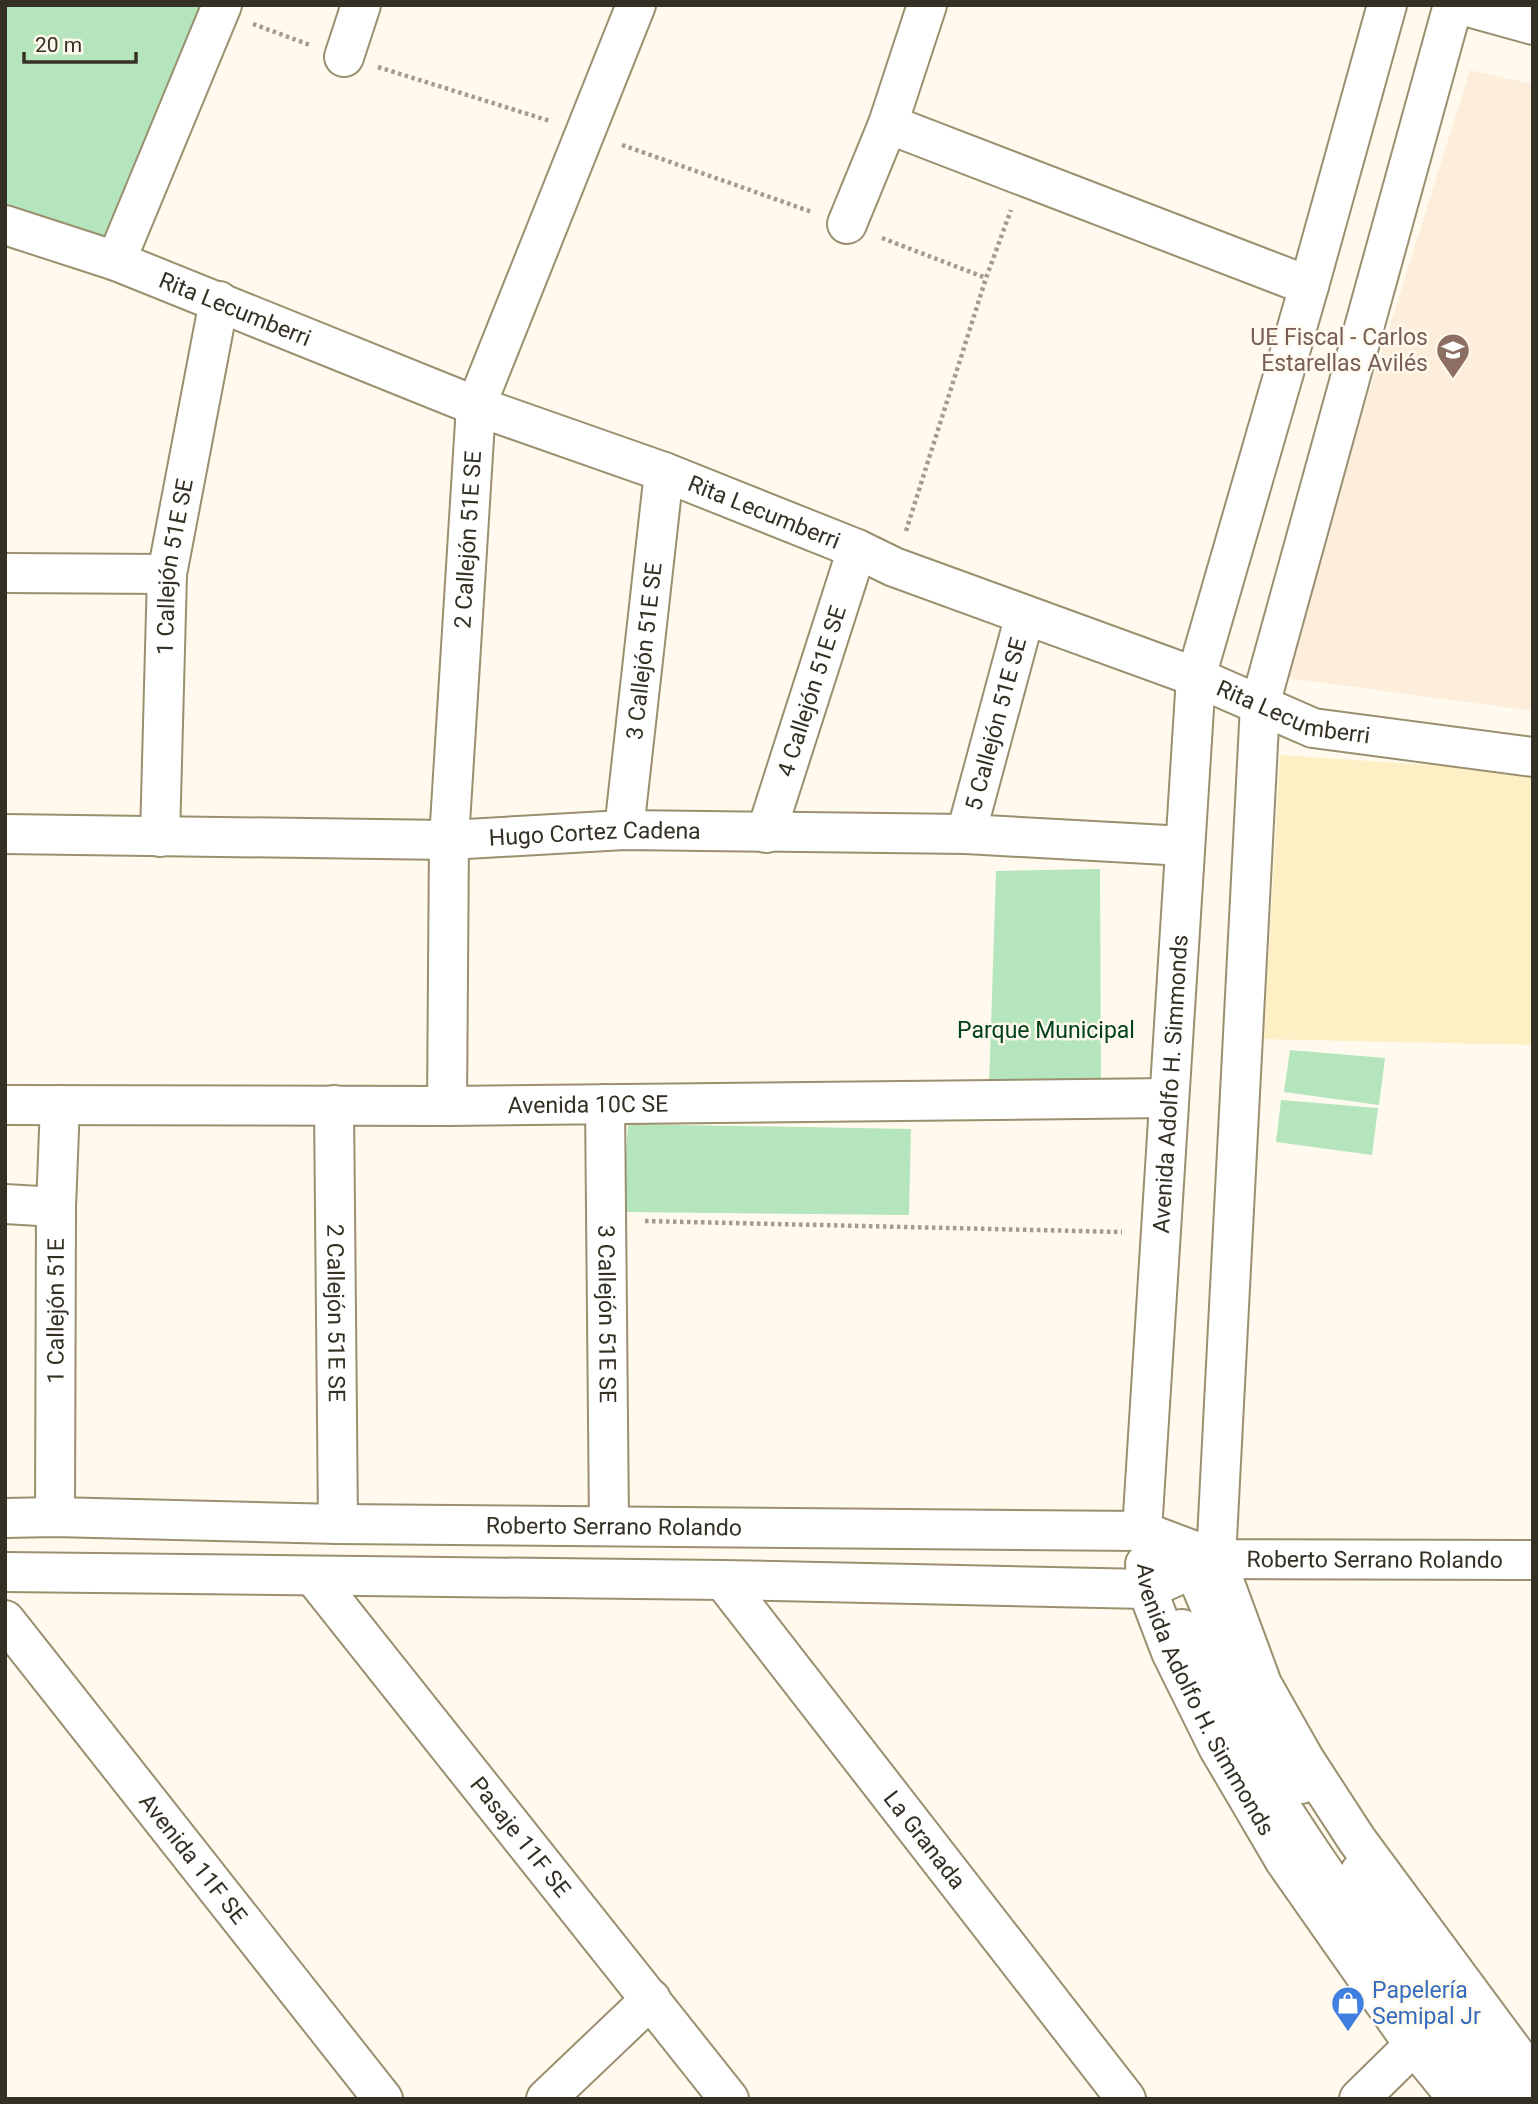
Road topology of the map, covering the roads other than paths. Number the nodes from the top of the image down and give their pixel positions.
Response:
1 (361, 5) edge
2 (636, 5) edge
3 (927, 5) edge
4 (1387, 5) edge
5 (1453, 5) edge
6 (1461, 5) edge
7 (220, 9) edge
8 (1533, 24) edge
9 (344, 57) road end
10 (888, 124) junction
11 (847, 224) road end
12 (5, 225) edge
13 (116, 261) junction
14 (1309, 286) junction
15 (219, 301) junction
16 (476, 405) junction
17 (664, 472) junction
18 (857, 549) junction
19 (5, 573) edge
20 (167, 574) junction
21 (1026, 615) junction
22 (1196, 677) junction
23 (1260, 705) junction
24 (1533, 757) edge
25 (624, 830) junction
26 (766, 833) junction
27 (5, 834) edge
28 (966, 834) junction
29 (160, 837) junction
30 (449, 840) junction
31 (1185, 846) junction
32 (1169, 1098) junction
33 (605, 1104) junction
34 (5, 1105) edge
35 (60, 1105) junction
36 (334, 1105) junction
37 (447, 1106) junction
38 (5, 1204) edge
39 (57, 1207) junction
40 (55, 1517) junction
41 (5, 1518) edge
42 (338, 1524) junction
43 (609, 1525) junction
44 (5, 1534) edge
45 (5, 1560) edge
46 (1533, 1560) edge
47 (1165, 1563) junction
48 (5, 1572) edge
49 (314, 1577) junction
50 (723, 1580) junction
51 (5, 1620) edge
52 (652, 1999) junction
53 (1414, 2045) junction
54 (1533, 2078) edge
55 (383, 2099) edge
56 (546, 2099) edge
57 (729, 2099) edge
58 (1126, 2099) edge
59 (1359, 2099) edge
60 (1458, 2099) edge
61 (1493, 2099) edge
62 (1527, 2099) edge

1 - 9 street
2 - 16 street, 2 Callejón 51E SE
3 - 10 street
4 - 14 street, Avenida Adolfo H. Simmonds
5 - 23 street, Avenida Adolfo H. Simmonds
6 - 8 street
7 - 13 street
10 - 11 street
10 - 14 street
12 - 13 street, Rita Lecumberri
13 - 15 street, Rita Lecumberri
14 - 22 street, Avenida Adolfo H. Simmonds
15 - 16 street, Rita Lecumberri
15 - 20 street, 1 Callejón 51E SE
16 - 17 street, Rita Lecumberri
16 - 30 street, 2 Callejón 51E SE
17 - 18 street, Rita Lecumberri
17 - 25 street, 3 Callejón 51E SE
18 - 21 street, Rita Lecumberri
18 - 26 street, 4 Callejón 51E SE
19 - 20 street
20 - 29 street, 1 Callejón 51E SE
21 - 22 street, Rita Lecumberri
21 - 28 street, 5 Callejón 51E SE
22 - 23 street, Rita Lecumberri
22 - 31 street, Avenida Adolfo H. Simmonds
23 - 24 street, Rita Lecumberri
23 - 47 street, Avenida Adolfo H. Simmonds
25 - 26 street, Hugo Cortez Cadena
25 - 30 street, Hugo Cortez Cadena
26 - 28 street, Hugo Cortez Cadena
27 - 29 street, Hugo Cortez Cadena
28 - 31 street, Hugo Cortez Cadena
29 - 30 street, Hugo Cortez Cadena
30 - 37 street, 2 Callejón 51E SE
31 - 32 street, Avenida Adolfo H. Simmonds
32 - 33 street, Avenida 10C SE
32 - 47 street, Avenida Adolfo H. Simmonds
33 - 37 street, Avenida 10C SE
33 - 43 street, 3 Callejón 51E SE
34 - 35 street, Avenida 10C SE
35 - 36 street, Avenida 10C SE
35 - 39 street, 1 Callejón 51E
36 - 37 street, Avenida 10C SE
36 - 42 street, 2 Callejón 51E SE
38 - 39 street
39 - 40 street, 1 Callejón 51E
40 - 41 street, Roberto Serrano Rolando
40 - 42 street, Roberto Serrano Rolando
42 - 43 street, Roberto Serrano Rolando
43 - 47 street, Roberto Serrano Rolando
44 - 47 street, Roberto Serrano Rolando
45 - 47 street, Roberto Serrano Rolando
46 - 47 street, Roberto Serrano Rolando
47 - 50 street, Roberto Serrano Rolando
47 - 53 street, Avenida Adolfo H. Simmonds
47 - 54 street, Avenida Adolfo H. Simmonds
47 - 61 street, Avenida Adolfo H. Simmonds
47 - 62 street, Avenida Adolfo H. Simmonds
48 - 49 street, Roberto Serrano Rolando
49 - 50 street, Roberto Serrano Rolando
49 - 52 street, Pasaje 11F SE
50 - 58 street, La Granada
51 - 55 street, Avenida 11F SE
52 - 56 street
52 - 57 street, Pasaje 11F SE
53 - 59 street
53 - 60 street, Avenida Adolfo H. Simmonds

